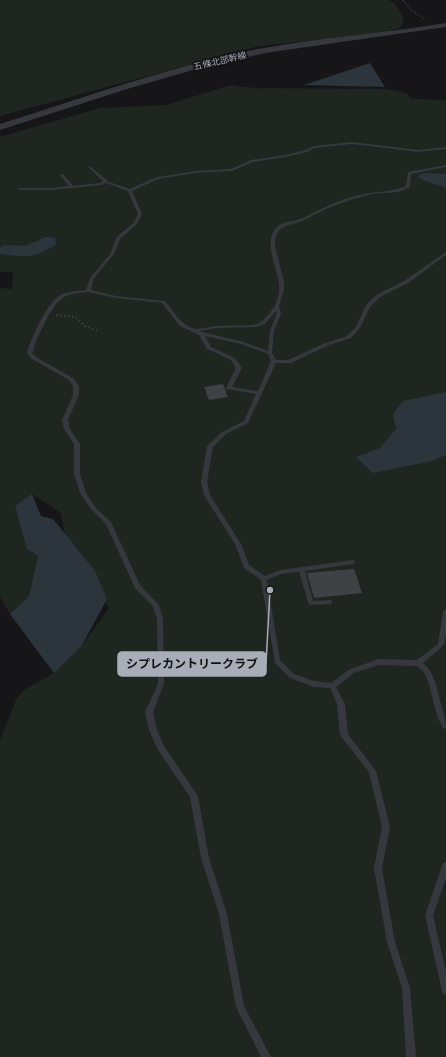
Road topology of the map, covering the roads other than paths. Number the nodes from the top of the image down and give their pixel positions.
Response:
1 (444, 26) edge
2 (0, 126) edge
3 (446, 148) edge
4 (446, 166) edge
5 (90, 167) dead end
6 (62, 175) dead end
7 (106, 181) junction
8 (72, 187) junction
9 (20, 189) dead end
10 (130, 190) junction
11 (446, 253) edge
12 (88, 291) junction
13 (277, 307) junction
14 (194, 331) junction
15 (201, 334) junction
16 (270, 353) junction
17 (274, 361) junction
18 (259, 393) junction
19 (353, 562) dead end
20 (301, 569) junction
21 (264, 579) junction
22 (328, 602) dead end
23 (446, 612) edge
24 (418, 663) junction
25 (332, 686) junction
26 (446, 726) edge
27 (446, 866) edge
28 (446, 991) edge
29 (266, 1057) edge
30 (411, 1057) edge

1 - 2 street, 五條北部幹線
3 - 10 lane
4 - 13 lane
5 - 7 lane
6 - 8 lane
7 - 8 lane
7 - 10 lane
8 - 9 lane
10 - 12 lane
11 - 17 lane
12 - 14 lane
12 - 29 lane
13 - 14 lane
13 - 16 lane
14 - 15 lane
15 - 16 lane
15 - 18 lane
16 - 17 lane
17 - 18 lane
18 - 21 lane
19 - 20 lane
20 - 21 lane
20 - 22 lane
21 - 25 lane
23 - 24 lane
24 - 25 lane
24 - 26 lane
25 - 30 lane
27 - 28 lane

